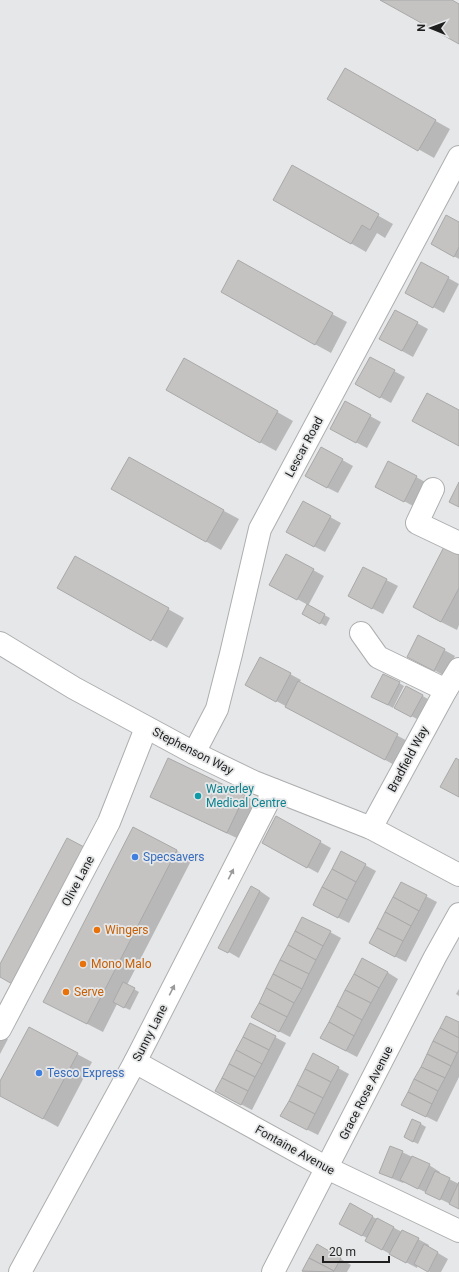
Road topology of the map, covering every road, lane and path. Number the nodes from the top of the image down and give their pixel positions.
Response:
1 (459, 158) edge
2 (433, 489) dead end
3 (459, 543) edge
4 (361, 633) dead end
5 (0, 643) edge
6 (459, 669) edge
7 (446, 690) junction
8 (146, 728) junction
9 (194, 753) junction
10 (274, 790) junction
11 (371, 828) junction
12 (459, 875) edge
13 (459, 914) edge
14 (0, 1029) edge
15 (135, 1062) junction
16 (327, 1168) junction
17 (459, 1232) edge
18 (20, 1272) edge
19 (273, 1272) edge

1 - 9 street, Lescar Road
2 - 3 street
4 - 7 street
5 - 8 street, Stephenson Way
6 - 7 street, Bradfield Way
7 - 11 street, Bradfield Way
8 - 9 street, Stephenson Way
8 - 14 street, Olive Lane
9 - 10 street, Stephenson Way
10 - 11 street, Stephenson Way
15 -> 10 street, Sunny Lane
11 - 12 street, Stephenson Way
13 - 16 street, Grace Rose Avenue
15 - 16 street, Fontaine Avenue
15 - 18 street, Sunny Lane
16 - 17 street, Fontaine Avenue
16 - 19 street, Grace Rose Avenue

